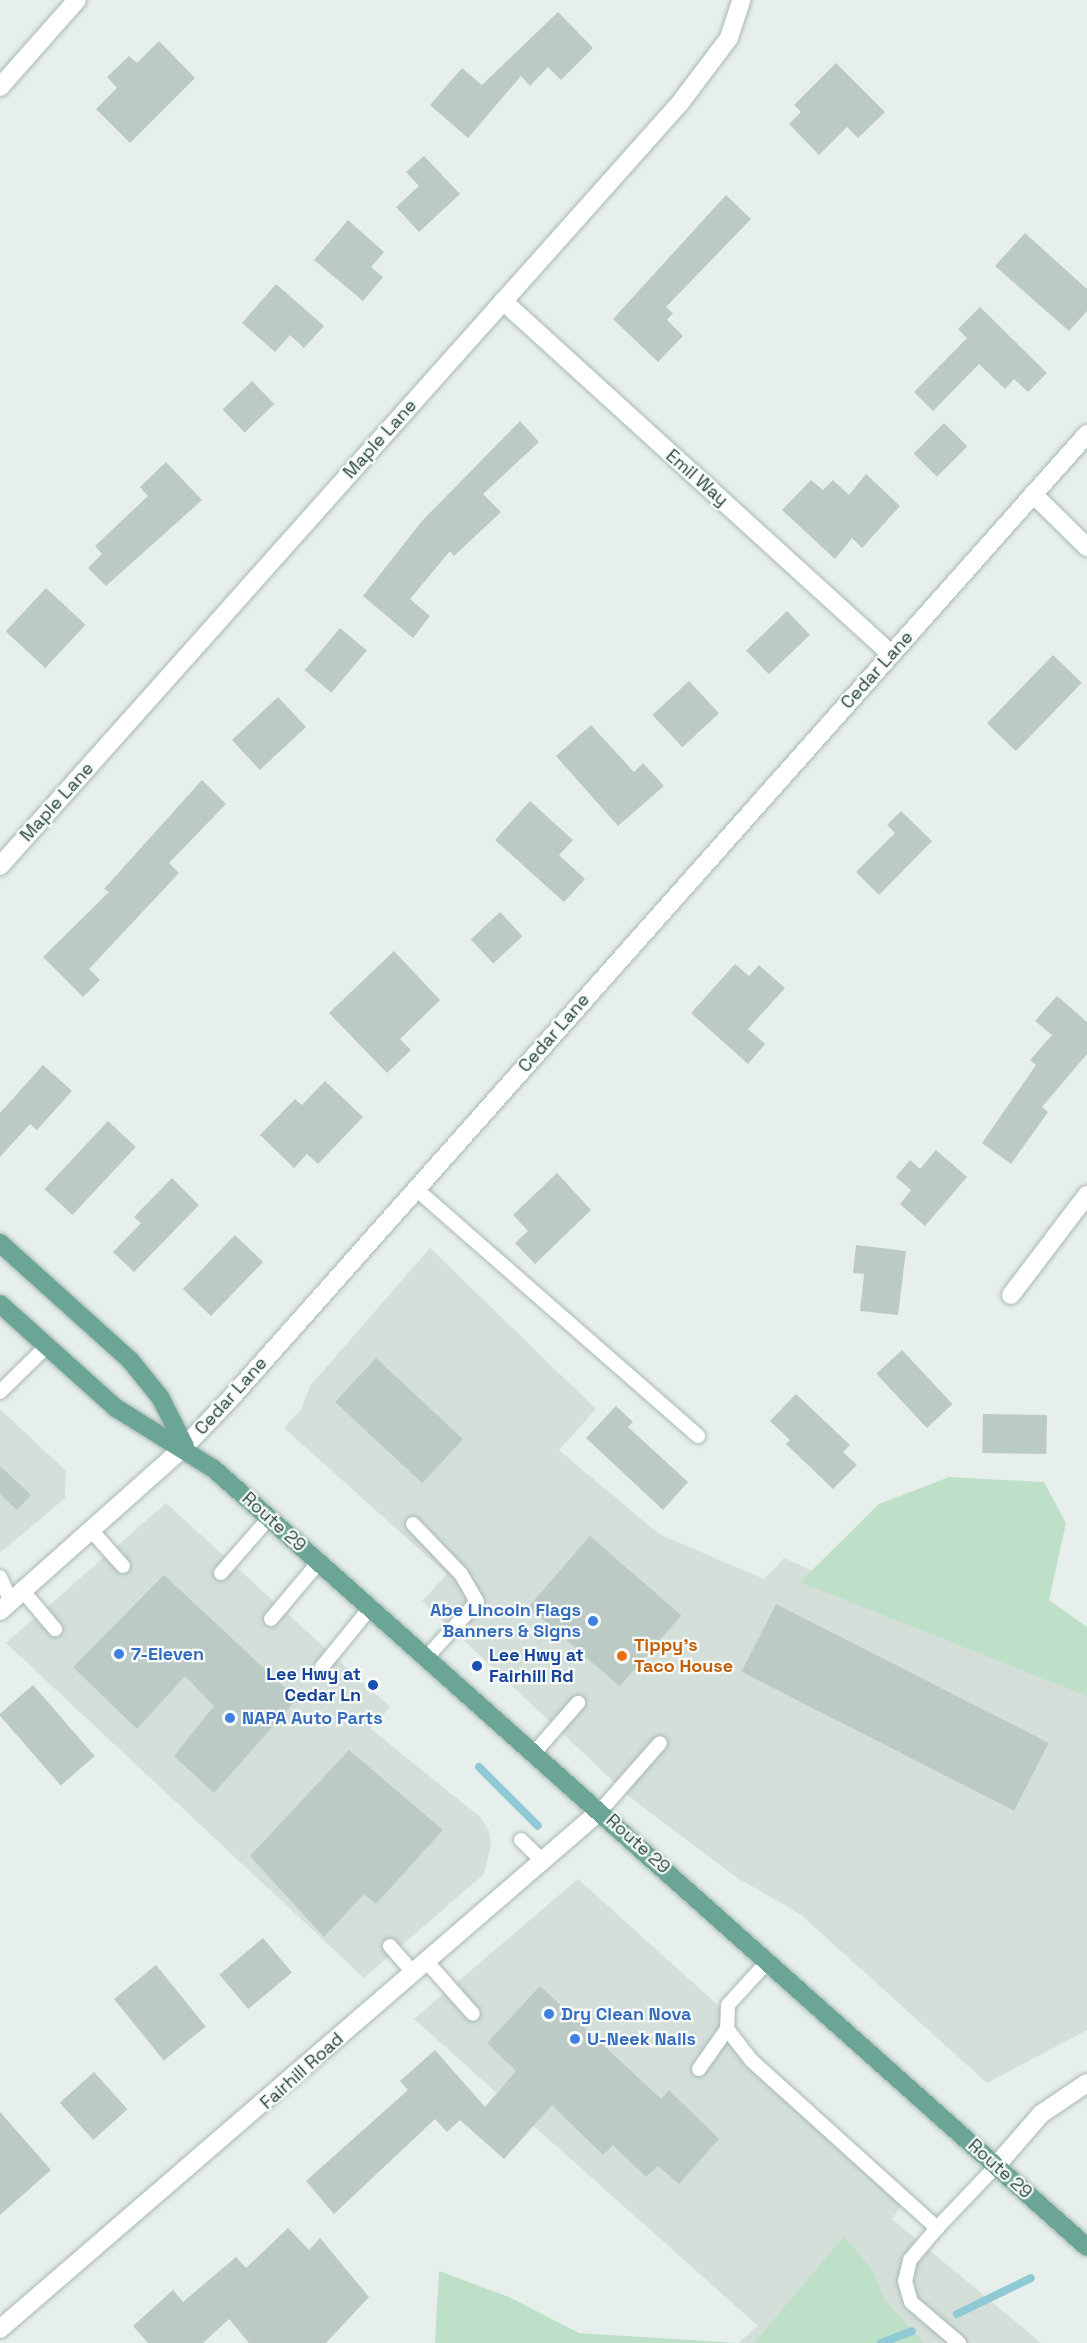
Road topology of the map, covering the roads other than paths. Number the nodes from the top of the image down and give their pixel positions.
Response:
1 (77, 0) edge
2 (741, 0) edge
3 (0, 87) edge
4 (503, 301) junction
5 (1087, 434) edge
6 (1033, 494) junction
7 (1087, 547) edge
8 (891, 654) junction
9 (0, 866) edge
10 (416, 1189) junction
11 (1087, 1195) edge
12 (0, 1243) edge
13 (1011, 1295) dead end
14 (0, 1304) edge
15 (47, 1346) junction
16 (0, 1392) edge
17 (698, 1436) dead end
18 (185, 1446) junction
19 (269, 1518) junction
20 (413, 1524) dead end
21 (91, 1530) junction
22 (319, 1562) junction
23 (123, 1566) dead end
24 (221, 1573) dead end
25 (0, 1577) edge
26 (11, 1601) edge
27 (370, 1608) junction
28 (271, 1619) dead end
29 (55, 1629) dead end
30 (426, 1658) junction
31 (322, 1667) dead end
32 (578, 1703) dead end
33 (660, 1743) dead end
34 (534, 1753) junction
35 (601, 1810) junction
36 (521, 1840) dead end
37 (543, 1861) junction
38 (390, 1946) dead end
39 (768, 1960) junction
40 (420, 1968) junction
41 (473, 2014) dead end
42 (727, 2029) junction
43 (699, 2069) dead end
44 (1087, 2083) edge
45 (996, 2166) junction
46 (937, 2228) junction
47 (1087, 2247) edge
48 (0, 2329) edge
49 (959, 2343) edge

1 - 3 street
2 - 4 street, Maple Lane
4 - 8 street, Emil Way
4 - 9 street, Maple Lane
5 - 6 street, Cedar Lane
6 - 7 street
6 - 8 street, Cedar Lane
8 - 10 street, Cedar Lane
10 - 17 lane
10 - 18 street, Cedar Lane
11 - 13 street
12 - 18 main road, Route 29
14 - 15 main road, Route 29
15 - 16 lane
15 - 18 main road, Route 29
18 - 19 main road, Route 29
18 - 21 street, Cedar Lane
19 - 22 main road, Route 29
19 - 24 lane
20 - 30 lane
21 - 23 lane
21 - 26 street, Cedar Lane
22 - 27 main road, Route 29
22 - 28 lane
25 - 26 lane
26 - 29 lane
27 - 30 main road, Route 29
27 - 31 lane
30 - 34 main road, Route 29
32 - 34 lane
33 - 35 lane
34 - 35 main road, Route 29
35 - 37 street, Fairhill Road
35 - 39 main road, Route 29
36 - 37 lane
37 - 40 street, Fairhill Road
38 - 40 lane
39 - 42 lane
39 - 45 main road, Route 29
40 - 41 lane
40 - 48 street, Fairhill Road
42 - 43 lane
42 - 46 lane
44 - 45 street
45 - 46 lane
45 - 47 main road, Route 29
46 - 49 lane

